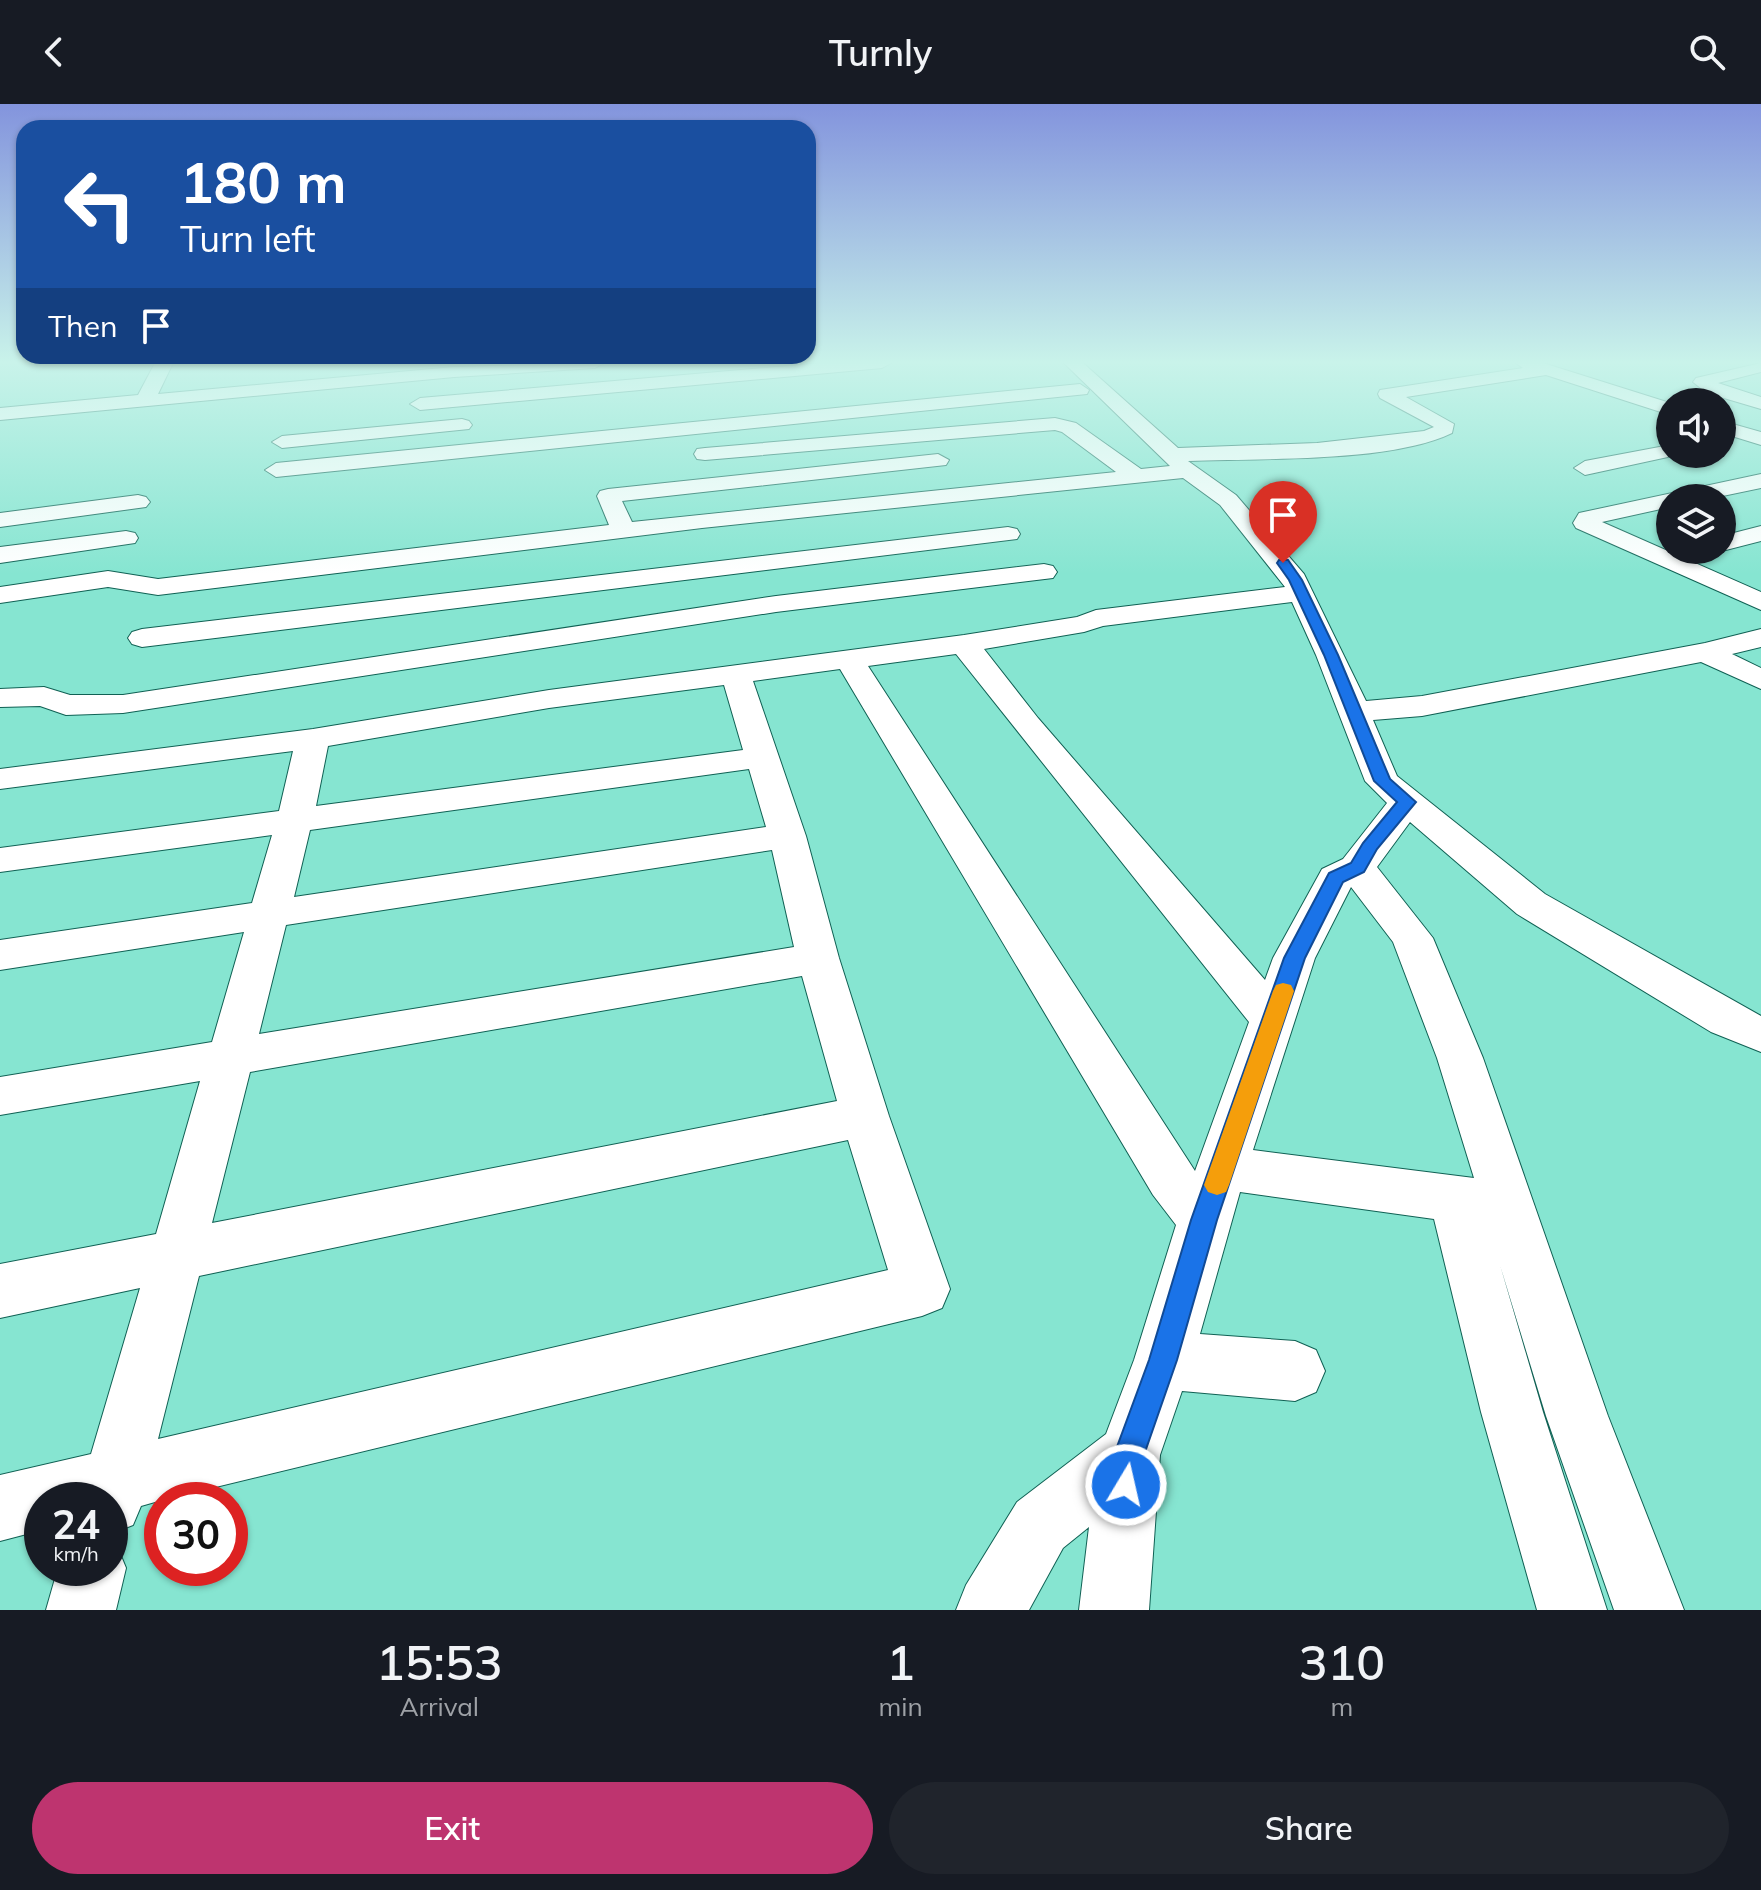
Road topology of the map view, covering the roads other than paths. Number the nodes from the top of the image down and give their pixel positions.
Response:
1 (282, 433) edge
2 (375, 433) edge
3 (648, 433) edge
4 (950, 433) edge
5 (1007, 433) edge
6 (1078, 433) edge
7 (1148, 433) edge
8 (1441, 433) edge
9 (917, 436) junction
10 (587, 439) junction
11 (282, 442) junction
12 (1023, 446) dead end
13 (492, 449) junction
14 (1656, 454) edge
15 (685, 456) dead end
16 (382, 459) junction
17 (938, 460) junction
18 (593, 461) dead end
19 (1180, 463) junction
20 (1044, 464) dead end
21 (1585, 468) dead end
22 (494, 475) dead end
23 (1135, 475) junction
24 (1761, 481) edge
25 (1064, 482) junction
26 (1736, 486) edge
27 (378, 488) dead end
28 (969, 492) junction
29 (138, 502) dead end
30 (1656, 503) edge
31 (0, 520) edge
32 (624, 531) junction
33 (1761, 533) edge
34 (1008, 534) junction
35 (126, 538) dead end
36 (1736, 540) edge
37 (509, 545) junction
38 (0, 555) edge
39 (1656, 555) edge
40 (1678, 564) edge
41 (524, 590) junction
42 (1302, 593) junction
43 (1753, 593) edge
44 (0, 595) edge
45 (142, 638) dead end
46 (1761, 638) edge
47 (537, 639) junction
48 (964, 644) junction
49 (1705, 652) junction
50 (849, 659) junction
51 (736, 675) junction
52 (1761, 680) edge
53 (0, 698) edge
54 (549, 699) junction
55 (1354, 712) junction
56 (313, 739) junction
57 (763, 757) junction
58 (0, 779) edge
59 (1407, 802) junction
60 (294, 822) junction
61 (787, 836) junction
62 (0, 860) edge
63 (1357, 868) junction
64 (268, 915) junction
65 (0, 955) edge
66 (818, 958) junction
67 (1273, 1020) junction
68 (1761, 1035) edge
69 (230, 1056) junction
70 (0, 1096) edge
71 (865, 1116) junction
72 (1223, 1168) junction
73 (1481, 1202) junction
74 (1204, 1220) junction
75 (176, 1257) junction
76 (0, 1291) edge
77 (1163, 1360) junction
78 (1295, 1371) dead end
79 (1129, 1455) junction
80 (115, 1482) edge
81 (128, 1487) edge
82 (24, 1504) edge
83 (0, 1508) edge
84 (87, 1586) edge
85 (1118, 1609) edge
86 (81, 1610) edge
87 (991, 1610) edge
88 (1572, 1610) edge
89 (1649, 1610) edge

1 - 11 street
2 - 11 street
3 - 10 street
4 - 9 street
5 - 12 street
6 - 23 street
7 - 19 street
8 - 19 street
9 - 15 street
9 - 17 street
10 - 13 street
10 - 18 street
11 - 16 street
13 - 16 street
13 - 22 street
14 - 21 street
16 - 27 street
17 - 28 street
17 - 32 street
19 - 23 street
19 - 42 street
20 - 25 street
23 - 25 street
24 - 26 street
25 - 28 street
28 - 32 street
28 - 34 street
29 - 31 street
30 - 39 street
32 - 37 street
33 - 36 street
34 - 41 street
34 - 47 street
35 - 38 street
37 - 41 street
37 - 44 street
40 - 43 street
41 - 45 street
41 - 47 street
42 - 48 street
42 - 55 street
46 - 49 street
47 - 53 street
47 - 54 street
48 - 50 street
48 - 67 street
49 - 52 street
49 - 55 street
50 - 51 street
50 - 74 street
51 - 54 street
51 - 57 street
54 - 56 street
55 - 59 street
56 - 58 street
56 - 60 street
57 - 60 street
57 - 61 street
59 - 63 street
59 - 68 street
60 - 62 street
60 - 64 street
61 - 64 street
61 - 66 street
63 - 67 street
63 - 73 street
64 - 65 street
64 - 69 street
66 - 69 street
66 - 71 street
67 - 72 street
69 - 70 street
69 - 75 street
71 - 75 street
71 - 81 street
72 - 73 street
72 - 74 street
73 - 88 street
73 - 89 street
74 - 77 street
75 - 76 street
75 - 80 street
77 - 78 street
77 - 79 street
79 - 85 street
79 - 87 street
82 - 83 street
84 - 86 street

